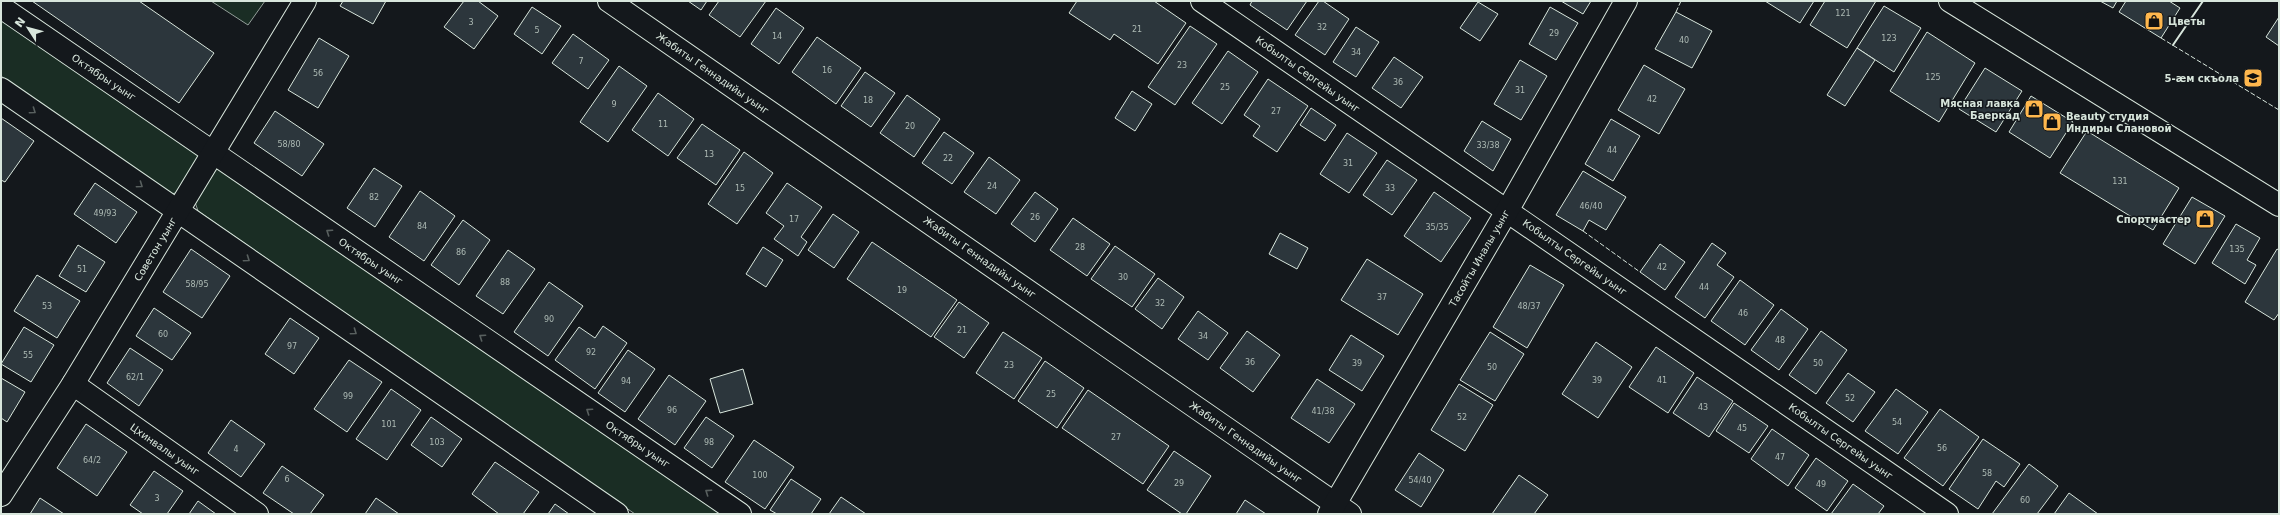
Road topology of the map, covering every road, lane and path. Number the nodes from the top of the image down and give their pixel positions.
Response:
1 (305, 1) edge
2 (609, 1) edge
3 (1202, 1) edge
4 (1626, 1) edge
5 (1950, 1) edge
6 (1, 7) edge
7 (1, 89) edge
8 (213, 153) junction
9 (2279, 205) edge
10 (178, 211) junction
11 (1507, 211) junction
12 (73, 384) junction
13 (1, 495) edge
14 (1338, 511) edge
15 (257, 514) edge
16 (617, 514) edge
17 (740, 514) edge
18 (1947, 514) edge

1 - 8 street, Советон уынг
2 - 14 street, Жабиты Геннадийы уынг
3 - 11 street, Кобылты Сергейы уынг
4 - 11 street, Тасойты Иналы уынг
5 - 9 street
6 - 8 street, Октябры уынг
7 -> 10 street
8 - 10 street, Советон уынг
17 -> 8 street, Октябры уынг
10 - 12 street, Советон уынг
10 -> 16 street
11 - 14 street, Тасойты Иналы уынг
11 - 18 street, Кобылты Сергейы уынг
12 - 13 street, Советон уынг
12 - 15 street, Цхинвалы уынг

